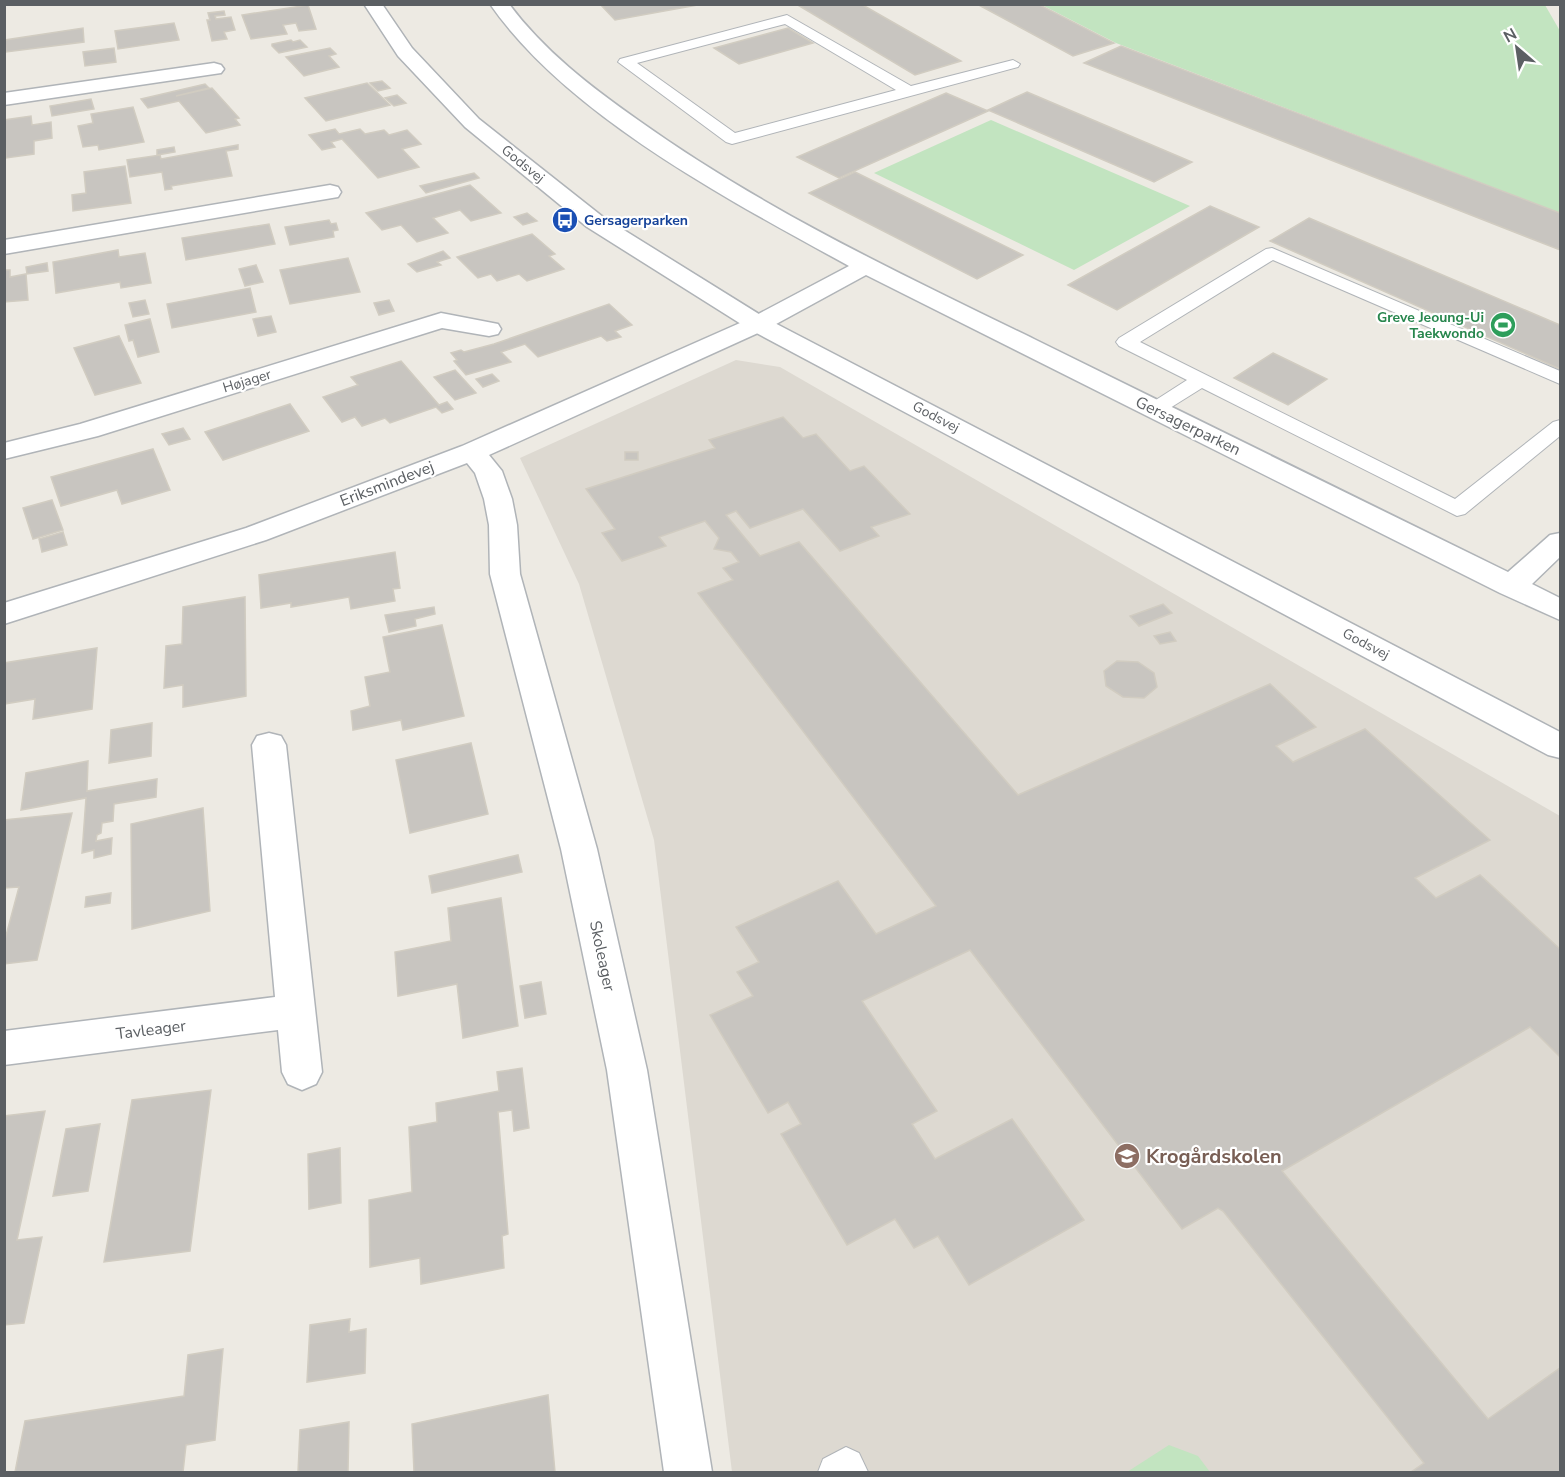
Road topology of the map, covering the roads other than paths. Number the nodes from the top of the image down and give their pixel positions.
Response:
1 (373, 4) edge
2 (499, 4) edge
3 (1013, 64) dead end
4 (214, 69) dead end
5 (909, 92) junction
6 (4, 99) edge
7 (330, 192) dead end
8 (4, 247) edge
9 (866, 266) junction
10 (758, 324) junction
11 (489, 328) dead end
12 (1560, 378) edge
13 (1201, 380) junction
14 (1155, 409) junction
15 (1560, 426) edge
16 (4, 451) edge
17 (472, 452) junction
18 (1560, 542) edge
19 (1511, 586) junction
20 (1560, 610) edge
21 (4, 614) edge
22 (268, 746) dead end
23 (1560, 746) edge
24 (297, 1011) junction
25 (4, 1048) edge
26 (303, 1072) dead end
27 (688, 1473) edge
28 (836, 1473) edge
29 (850, 1473) edge

1 - 10 street, Godsvej
2 - 9 street, Gersagerparken
3 - 5 lane
4 - 6 street
5 - 5 lane
7 - 8 street
9 - 10 street
9 - 14 street, Gersagerparken
10 - 17 street, Eriksmindevej
10 - 23 street, Godsvej
11 - 16 street, Højager
12 - 13 lane
13 - 14 lane
13 - 15 lane
14 - 19 street, Gersagerparken
17 - 21 street, Eriksmindevej
17 - 27 street, Skoleager
18 - 19 street
19 - 20 street, Gersagerparken
22 - 24 street
24 - 25 street, Tavleager
24 - 26 street
28 - 29 lane

